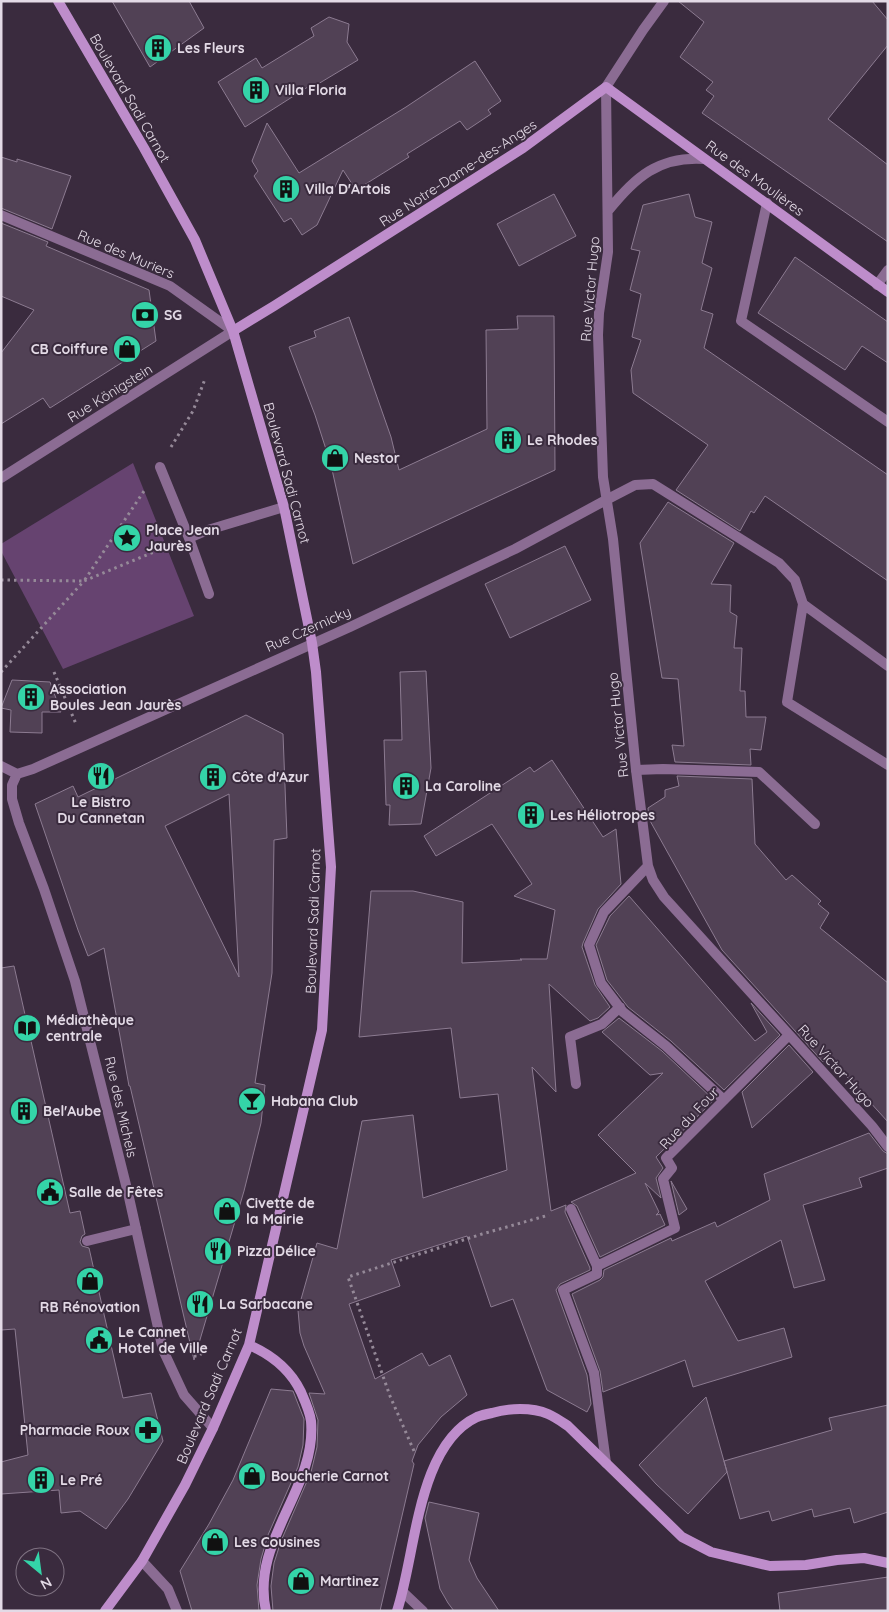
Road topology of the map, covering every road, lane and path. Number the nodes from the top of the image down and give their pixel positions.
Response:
1 (58, 1) edge
2 (664, 1) edge
3 (606, 87) junction
4 (704, 159) junction
5 (767, 203) junction
6 (608, 211) junction
7 (1, 215) edge
8 (888, 270) edge
9 (877, 284) junction
10 (888, 292) edge
11 (233, 331) junction
12 (207, 374) dead end
13 (888, 422) edge
14 (160, 467) junction
15 (1, 478) edge
16 (606, 500) junction
17 (284, 507) junction
18 (189, 538) junction
19 (1, 580) edge
20 (84, 581) junction
21 (209, 594) dead end
22 (803, 604) junction
23 (312, 643) junction
24 (888, 666) edge
25 (1, 672) edge
26 (54, 672) dead end
27 (76, 724) dead end
28 (888, 765) edge
29 (1, 766) edge
30 (636, 770) junction
31 (17, 774) junction
32 (815, 824) dead end
33 (648, 866) junction
34 (620, 1007) junction
35 (789, 1035) junction
36 (576, 1084) dead end
37 (724, 1100) junction
38 (888, 1147) edge
39 (571, 1209) joint
40 (136, 1228) junction
41 (87, 1241) dead end
42 (597, 1266) junction
43 (249, 1345) junction
44 (207, 1348) dead end
45 (188, 1356) dead end
46 (213, 1428) junction
47 (606, 1463) junction
48 (433, 1466) junction
49 (142, 1561) junction
50 (888, 1563) edge
51 (403, 1592) junction
52 (105, 1611) edge
53 (177, 1611) edge
54 (266, 1611) edge
55 (397, 1611) edge
56 (423, 1611) edge

1 - 11 street, Boulevard Sadi Carnot
2 - 3 street, Rue Notre-Dame-des-Anges
3 - 4 street, Rue des Moulières
3 - 6 street, Rue Victor Hugo
3 - 11 street, Rue Notre-Dame-des-Anges
4 - 5 street, Rue des Moulières
4 - 6 street
5 - 9 street, Rue des Moulières
5 - 13 street
6 - 16 street, Rue Victor Hugo
7 - 11 street, Rue des Muriers
8 - 9 street
9 - 10 street, Rue des Moulières
11 - 15 street, Rue Königstein
11 - 17 street, Boulevard Sadi Carnot
12 - 14 path
14 - 18 street
14 - 20 path
16 - 22 street, Rue Czernicky
16 - 23 street, Rue Czernicky
16 - 30 street, Rue Victor Hugo
17 - 18 street
17 - 23 street, Boulevard Sadi Carnot
18 - 20 path
18 - 21 street
19 - 20 path
20 - 25 path
22 - 24 street
22 - 28 street
23 - 31 street, Rue Czernicky
23 - 43 street, Boulevard Sadi Carnot
26 - 27 path
29 - 31 street
30 - 32 street
30 - 33 street, Rue Victor Hugo
31 - 40 street, Rue des Michels
33 - 34 street
33 - 35 street, Rue Victor Hugo
34 - 36 street
34 - 37 street
35 - 37 street, Rue du Four
35 - 38 street, Rue Victor Hugo
37 - 42 street, Rue du Four
39 - 42 street
39 - 48 path
40 - 41 street
40 - 46 street, Rue des Michels
42 - 47 street, Rue du Four
43 - 46 street, Boulevard Sadi Carnot
43 - 54 street
44 - 45 path
46 - 49 street, Boulevard Sadi Carnot
47 - 48 street
47 - 50 street
48 - 51 street
49 - 52 street, Boulevard Sadi Carnot
49 - 53 street
51 - 55 street
51 - 56 street

